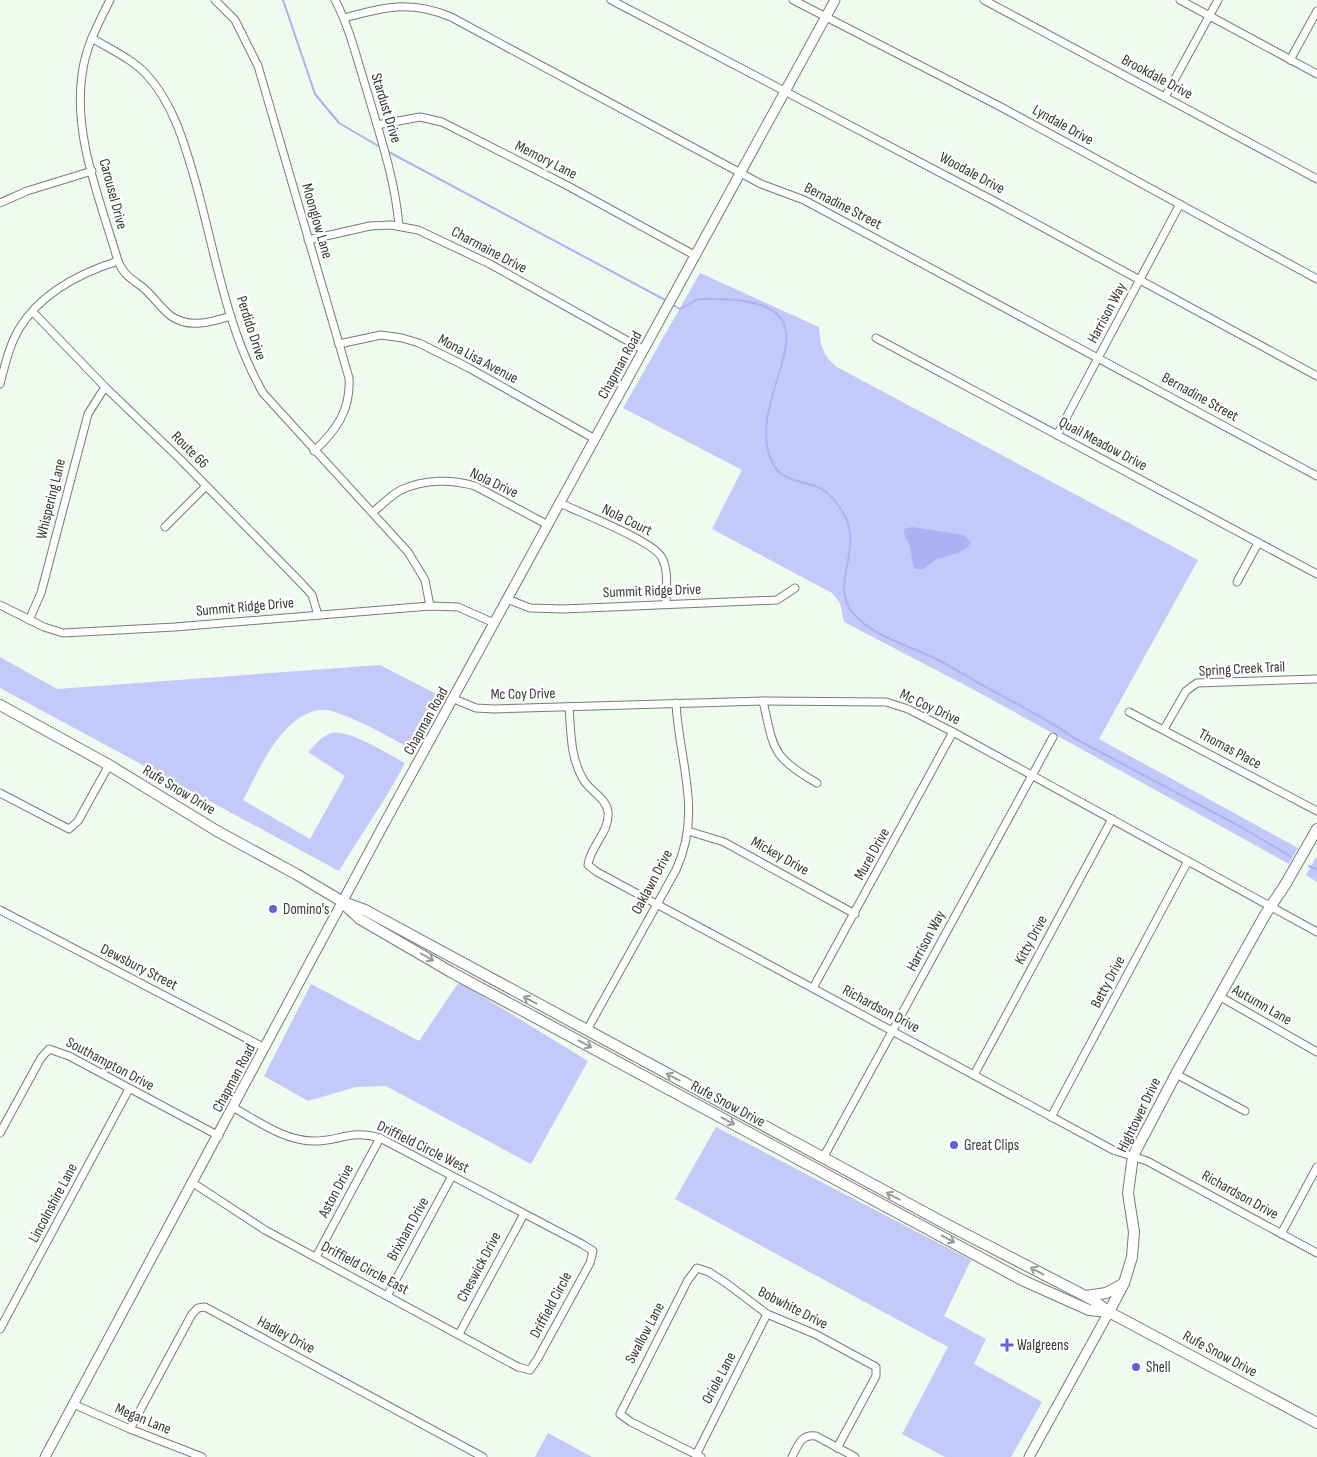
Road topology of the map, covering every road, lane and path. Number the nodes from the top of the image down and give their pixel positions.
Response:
1 (110, 0) edge
2 (215, 0) edge
3 (335, 0) edge
4 (611, 0) edge
5 (793, 0) edge
6 (835, 0) edge
7 (984, 0) edge
8 (1180, 0) edge
9 (1218, 0) edge
10 (620, 2) edge
11 (1317, 11) edge
12 (826, 16) junction
13 (1210, 16) junction
14 (344, 18) junction
15 (92, 38) junction
16 (1290, 60) junction
17 (1317, 74) edge
18 (785, 91) junction
19 (1165, 97) junction
20 (377, 125) junction
21 (92, 171) junction
22 (741, 174) junction
23 (1317, 179) edge
24 (0, 202) edge
25 (1180, 204) junction
26 (399, 226) junction
27 (308, 240) junction
28 (696, 256) junction
29 (118, 261) junction
30 (1317, 279) edge
31 (1140, 280) junction
32 (33, 312) junction
33 (231, 316) junction
34 (876, 338) dead end
35 (339, 344) junction
36 (644, 350) junction
37 (1098, 358) junction
38 (1317, 376) edge
39 (0, 384) edge
40 (105, 387) junction
41 (1057, 436) junction
42 (595, 440) junction
43 (314, 451) junction
44 (1317, 476) edge
45 (206, 486) junction
46 (560, 503) junction
47 (373, 512) junction
48 (548, 525) junction
49 (164, 527) dead end
50 (1258, 543) junction
51 (1317, 574) edge
52 (1237, 582) dead end
53 (795, 588) dead end
54 (507, 599) junction
55 (666, 604) junction
56 (0, 605) edge
57 (430, 606) junction
58 (318, 615) junction
59 (29, 620) junction
60 (494, 623) junction
61 (1317, 679) edge
62 (454, 699) junction
63 (763, 700) junction
64 (676, 703) junction
65 (0, 705) edge
66 (569, 707) junction
67 (1129, 712) dead end
68 (1164, 729) junction
69 (953, 732) junction
70 (1053, 737) dead end
71 (108, 765) junction
72 (1032, 775) junction
73 (817, 783) dead end
74 (0, 793) edge
75 (1317, 811) edge
76 (1112, 819) junction
77 (1317, 829) edge
78 (688, 831) junction
79 (1188, 861) junction
80 (343, 902) junction
81 (657, 904) junction
82 (1271, 905) junction
83 (0, 910) edge
84 (855, 914) junction
85 (1317, 932) edge
86 (813, 988) junction
87 (1219, 996) junction
88 (586, 1030) junction
89 (894, 1031) junction
90 (265, 1048) junction
91 (1317, 1052) edge
92 (1176, 1074) junction
93 (974, 1075) junction
94 (130, 1089) junction
95 (234, 1108) junction
96 (1245, 1111) dead end
97 (1051, 1116) junction
98 (0, 1134) edge
99 (218, 1136) junction
100 (380, 1138) junction
101 (1133, 1156) junction
102 (823, 1158) junction
103 (1317, 1167) edge
104 (452, 1176) junction
105 (193, 1183) junction
106 (524, 1214) junction
107 (1282, 1234) junction
108 (593, 1251) joint
109 (1317, 1254) edge
110 (316, 1257) junction
111 (697, 1268) joint
112 (1124, 1283) junction
113 (387, 1296) junction
114 (1086, 1296) junction
115 (1109, 1312) junction
116 (766, 1314) junction
117 (0, 1329) edge
118 (459, 1334) junction
119 (530, 1370) joint
120 (74, 1404) junction
121 (1317, 1423) edge
122 (130, 1429) junction
123 (838, 1448) junction
124 (698, 1456) edge
125 (45, 1457) edge
126 (202, 1457) edge
127 (483, 1457) edge
128 (792, 1457) edge
129 (855, 1457) edge
130 (1029, 1457) edge

1 - 15 street, Carousel Drive
2 - 27 street, Moonglow Lane
3 - 14 street, Stardust Drive
4 - 10 street, Woodale Drive
5 - 12 street, Lyndale Drive
6 - 12 street, Chapman Road
7 - 19 street, Brookdale Drive
8 - 13 street
9 - 13 street
10 - 18 street, Woodale Drive
11 - 16 street
12 - 18 street, Chapman Road
12 - 25 street, Lyndale Drive
13 - 16 street
13 - 19 street
14 - 20 street, Stardust Drive
14 - 22 street, Bernadine Street
15 - 21 street, Carousel Drive
15 - 33 street, Perdido Drive
16 - 17 street
18 - 22 street, Chapman Road
18 - 31 street, Woodale Drive
19 - 23 street, Brookdale Drive
20 - 26 street, Stardust Drive
20 - 28 street, Memory Lane
21 - 24 street
21 - 29 street, Carousel Drive
22 - 28 street, Chapman Road
22 - 37 street, Bernadine Street
25 - 30 street, Lyndale Drive
25 - 31 street, Harrison Way
26 - 27 street, Charmaine Drive
26 - 36 street, Charmaine Drive
27 - 35 street, Moonglow Lane
28 - 36 street, Chapman Road
29 - 32 street
29 - 33 street, Carousel Drive
31 - 37 street, Harrison Way
31 - 38 street, Woodale Drive
32 - 39 street
32 - 40 street, Route 66
33 - 43 street, Perdido Drive
34 - 41 street, Quail Meadow Drive
35 - 42 street, Mona Lisa Avenue
35 - 43 street, Moonglow Lane
36 - 42 street, Chapman Road
37 - 41 street, Harrison Way
37 - 44 street, Bernadine Street
40 - 45 street, Route 66
40 - 59 street, Whispering Lane
41 - 50 street, Quail Meadow Drive
42 - 46 street, Chapman Road
43 - 47 street, Perdido Drive
45 - 49 street
45 - 58 street, Route 66
46 - 48 street, Chapman Road
46 - 55 street, Nola Court
47 - 48 street, Nola Drive
47 - 57 street, Perdido Drive
48 - 54 street, Chapman Road
50 - 51 street, Quail Meadow Drive
50 - 52 street
53 - 55 street, Summit Ridge Drive
54 - 55 street, Summit Ridge Drive
54 - 60 street, Chapman Road
56 - 59 street, Summit Ridge Drive
57 - 58 street, Summit Ridge Drive
57 - 60 street, Summit Ridge Drive
58 - 59 street, Summit Ridge Drive
60 - 62 street, Chapman Road
61 - 68 street, Spring Creek Trail
62 - 66 street, Mc Coy Drive
62 - 80 street, Chapman Road
63 - 64 street, Mc Coy Drive
63 - 69 street, Mc Coy Drive
63 - 73 street
64 - 66 street, Mc Coy Drive
64 - 78 street, Oaklawn Drive
65 - 71 main road, Rufe Snow Drive
66 - 81 street, Richardson Drive
67 - 68 street, Thomas Place
68 - 75 street, Thomas Place
69 - 72 street, Mc Coy Drive
69 - 84 street, Murel Drive
70 - 72 street, Harrison Way
71 - 74 street
71 - 80 main road, Rufe Snow Drive
72 - 76 street, Mc Coy Drive
72 - 89 street, Harrison Way
76 - 79 street, Mc Coy Drive
76 - 93 street, Kitty Drive
77 - 82 main road, Hightower Drive
78 - 81 street, Oaklawn Drive
78 - 84 street, Mickey Drive
79 - 82 street, Mc Coy Drive
79 - 97 street, Betty Drive
88 -> 80 main road, Rufe Snow Drive
80 - 90 street, Chapman Road
80 -> 115 main road, Rufe Snow Drive
81 - 86 street, Richardson Drive
81 - 88 street, Oaklawn Drive
82 - 85 street, Mc Coy Drive
82 - 87 main road, Hightower Drive
83 - 90 street, Dewsbury Street
84 - 86 street, Murel Drive
86 - 89 street, Richardson Drive
87 - 91 street, Autumn Lane
87 - 92 main road, Hightower Drive
102 -> 88 main road, Rufe Snow Drive
89 - 93 street, Richardson Drive
89 - 102 street, Harrison Way
90 - 95 street, Chapman Road
92 - 96 street
92 - 101 main road, Hightower Drive
93 - 97 street, Richardson Drive
94 - 98 street, Southampton Drive
94 - 99 street, Southampton Drive
94 - 117 street, Lincolnshire Lane
95 - 99 street, Chapman Road
95 - 100 street, Driffield Circle West
97 - 101 street, Richardson Drive
99 - 105 street, Chapman Road
100 - 104 street, Driffield Circle West
100 - 110 street, Aston Drive
101 - 107 street, Richardson Drive
101 - 112 main road, Hightower Drive
114 -> 102 main road, Rufe Snow Drive
103 - 107 street
104 - 106 street, Driffield Circle West
104 - 113 street, Brixham Drive
105 - 110 street, Driffield Circle East
105 - 120 street, Chapman Road
106 - 108 street, Driffield Circle West
106 - 118 street, Cheswick Drive
107 - 109 street, Richardson Drive
108 - 119 street, Driffield Circle
110 - 113 street, Driffield Circle East
111 - 116 street, Bobwhite Drive
111 - 124 street, Swallow Lane
112 - 114 main road
112 - 115 main road, Hightower Drive
113 - 118 street, Driffield Circle East
114 - 115 main road, Rufe Snow Drive
115 - 121 main road, Rufe Snow Drive
115 - 130 street, Hightower Drive
116 - 123 street, Bobwhite Drive
116 - 124 street, Oriole Lane
118 - 119 street, Driffield Circle East
120 - 122 street, Megan Lane
120 - 125 street, Chapman Road
122 - 126 street, Megan Lane
122 - 127 street, Hadley Drive
123 - 128 street
123 - 129 street

